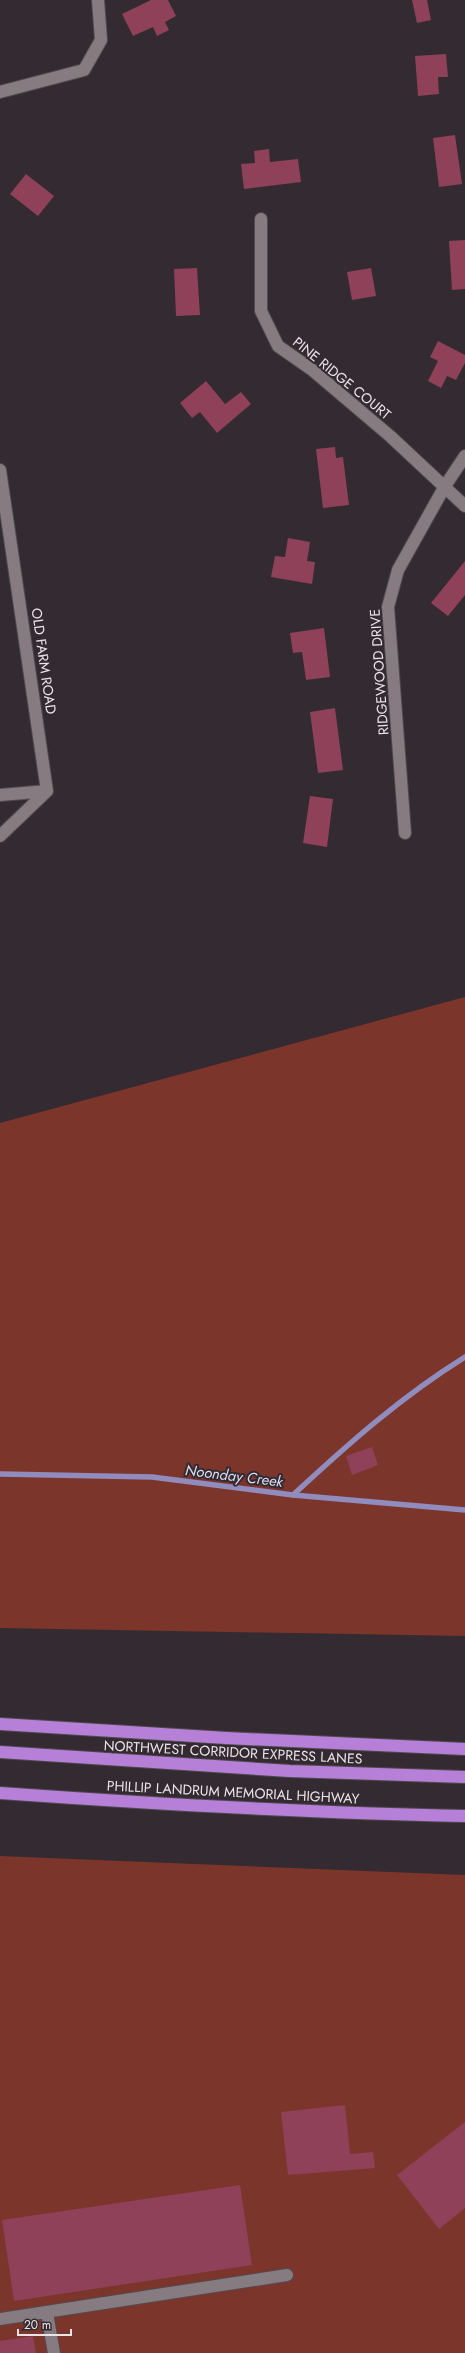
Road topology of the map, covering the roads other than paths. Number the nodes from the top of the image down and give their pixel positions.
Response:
1 (98, 0) edge
2 (0, 92) edge
3 (261, 219) dead end
4 (465, 456) edge
5 (0, 470) edge
6 (445, 486) junction
7 (465, 506) edge
8 (47, 791) junction
9 (0, 795) edge
10 (406, 834) dead end
11 (0, 836) edge
12 (0, 1724) edge
13 (465, 1749) edge
14 (0, 1752) edge
15 (465, 1777) edge
16 (0, 1792) edge
17 (465, 1816) edge
18 (287, 2275) dead end
19 (47, 2312) junction
20 (0, 2319) edge
21 (54, 2353) edge

1 - 2 street
3 - 6 street, PINE RIDGE COURT
4 - 6 street, RIDGEWOOD DRIVE
5 - 8 street, OLD FARM ROAD
6 - 7 street, PINE RIDGE COURT
6 - 10 street, RIDGEWOOD DRIVE
8 - 9 street
8 - 11 street
12 - 13 highway
14 - 15 highway, NORTHWEST CORRIDOR EXPRESS LANES
16 - 17 highway, PHILLIP LANDRUM MEMORIAL HIGHWAY
18 - 19 street
19 - 20 street
19 - 21 street

